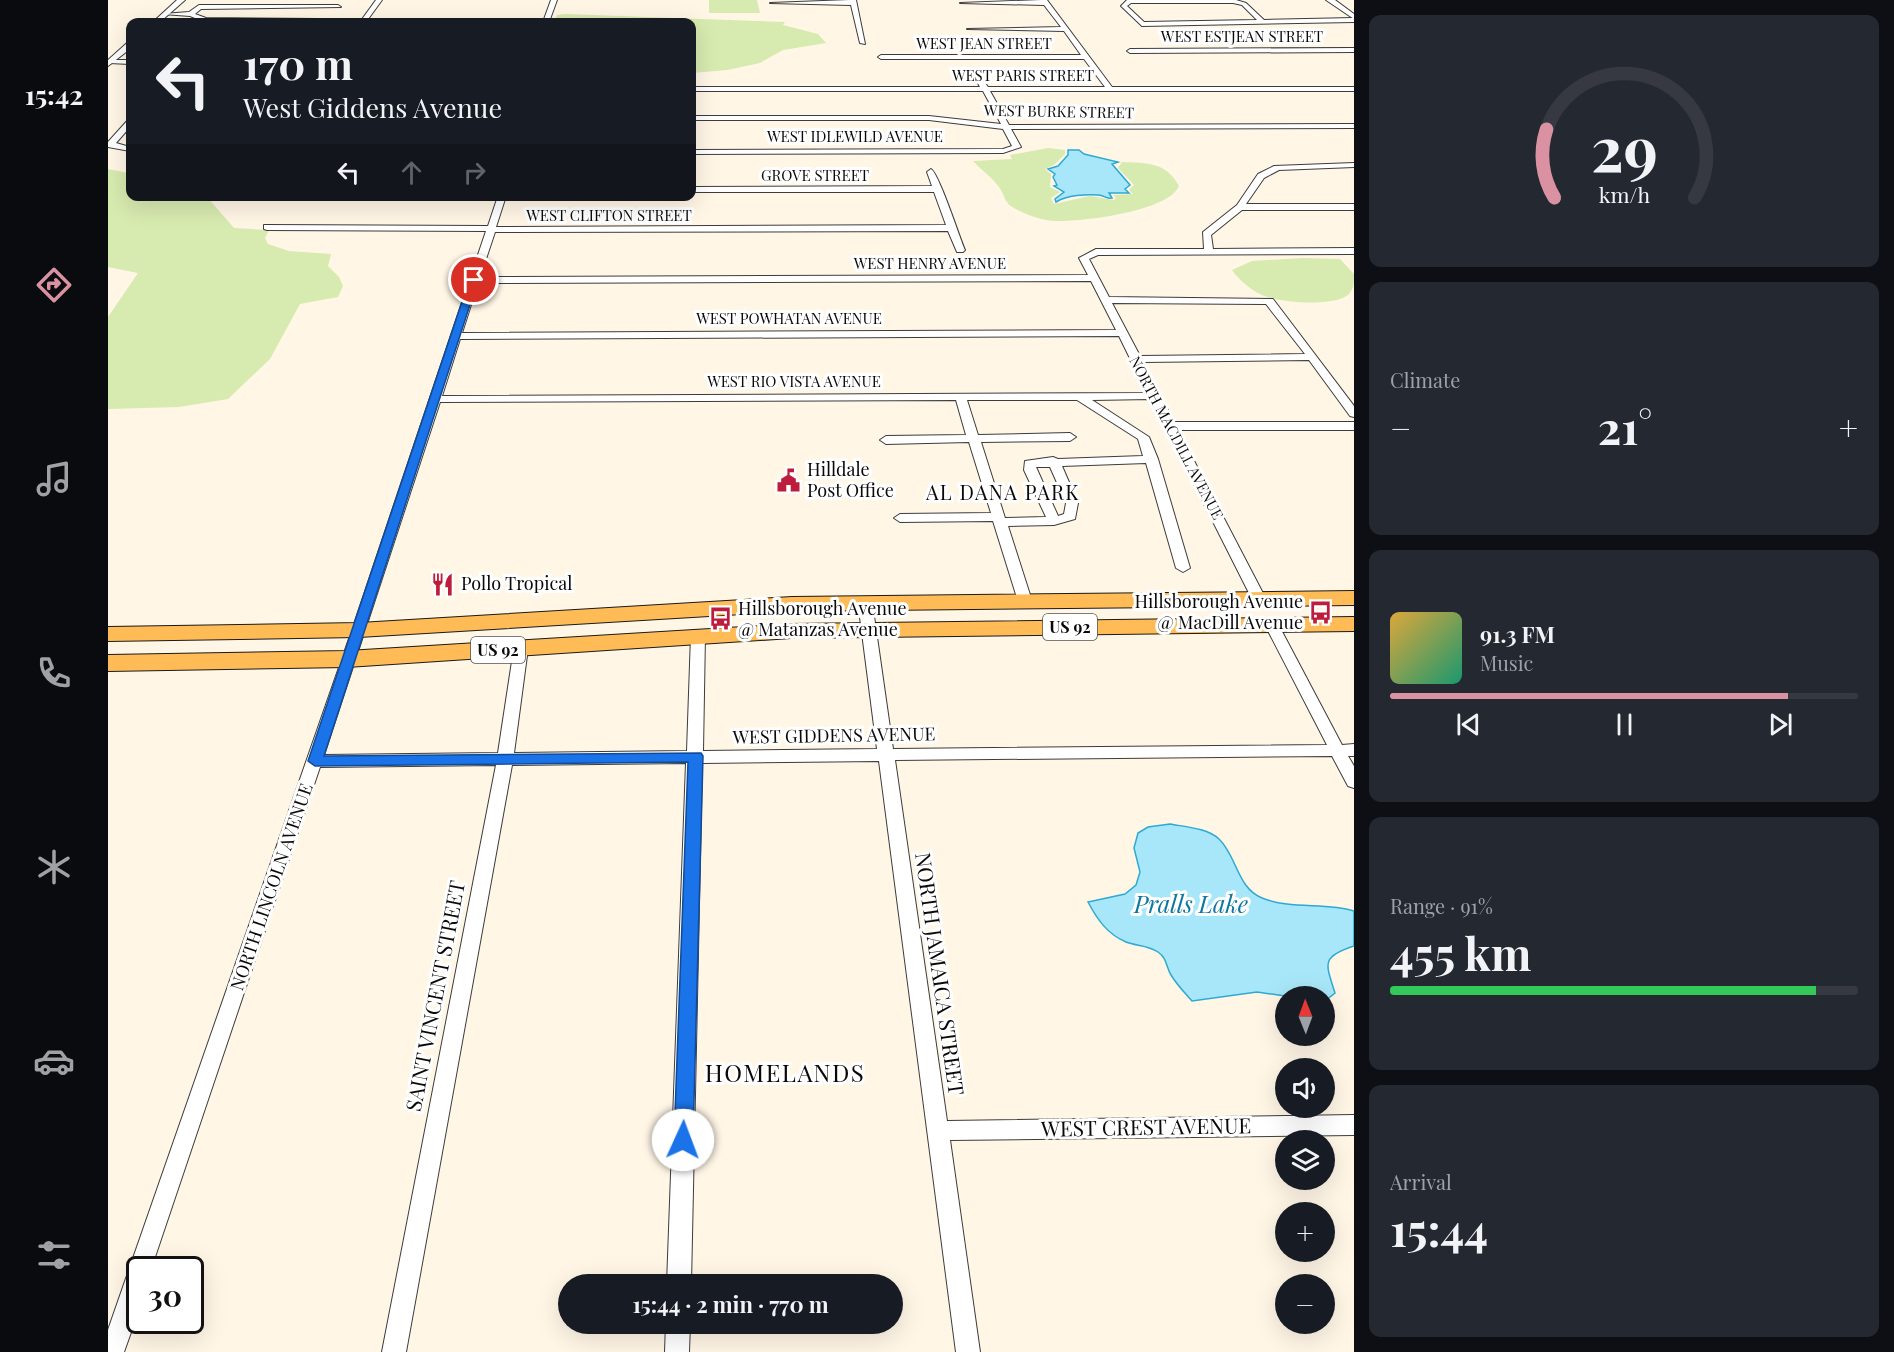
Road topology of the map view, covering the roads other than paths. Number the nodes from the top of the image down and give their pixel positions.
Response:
1 (181, 0) edge
2 (379, 0) edge
3 (554, 0) edge
4 (1330, 0) edge
5 (854, 1) edge
6 (1129, 1) edge
7 (1233, 1) edge
8 (1045, 2) edge
9 (773, 3) dead end
10 (963, 3) dead end
11 (272, 7) junction
12 (338, 7) dead end
13 (166, 14) junction
14 (191, 14) junction
15 (161, 18) edge
16 (200, 18) edge
17 (263, 18) edge
18 (366, 18) edge
19 (547, 18) edge
20 (1354, 19) edge
21 (1261, 20) junction
22 (970, 29) dead end
23 (1065, 29) junction
24 (863, 43) dead end
25 (126, 48) edge
26 (1354, 50) edge
27 (1130, 51) dead end
28 (881, 57) dead end
29 (1087, 57) junction
30 (126, 62) edge
31 (109, 63) edge
32 (976, 72) dead end
33 (696, 88) edge
34 (1354, 89) edge
35 (987, 90) junction
36 (1111, 90) junction
37 (696, 118) edge
38 (1354, 126) edge
39 (126, 127) edge
40 (1006, 128) junction
41 (109, 144) edge
42 (126, 148) edge
43 (696, 152) edge
44 (1354, 165) edge
45 (931, 172) dead end
46 (938, 189) junction
47 (696, 190) edge
48 (500, 201) edge
49 (1240, 207) junction
50 (1354, 207) edge
51 (267, 227) dead end
52 (951, 228) junction
53 (491, 230) junction
54 (960, 250) dead end
55 (1354, 251) edge
56 (1209, 252) junction
57 (1093, 278) junction
58 (474, 280) junction
59 (1105, 300) junction
60 (1121, 333) junction
61 (456, 336) junction
62 (1312, 357) junction
63 (1134, 359) junction
64 (1077, 395) junction
65 (960, 396) junction
66 (1153, 396) junction
67 (436, 399) junction
68 (1354, 414) edge
69 (1170, 426) junction
70 (1354, 426) edge
71 (1070, 437) dead end
72 (973, 438) junction
73 (886, 440) dead end
74 (1152, 459) junction
75 (1053, 461) junction
76 (900, 518) dead end
77 (999, 520) junction
78 (1054, 521) junction
79 (1183, 568) dead end
80 (1259, 598) junction
81 (1354, 598) edge
82 (1025, 601) junction
83 (865, 603) junction
84 (1354, 606) edge
85 (1354, 624) edge
86 (1272, 625) junction
87 (1047, 627) junction
88 (359, 630) junction
89 (868, 630) junction
90 (161, 633) junction
91 (108, 634) edge
92 (698, 635) junction
93 (108, 645) edge
94 (521, 648) junction
95 (347, 659) junction
96 (108, 663) edge
97 (1346, 750) edge
98 (886, 754) junction
99 (696, 756) junction
100 (505, 759) junction
101 (315, 761) junction
102 (1354, 782) edge
103 (1354, 1125) edge
104 (937, 1131) junction
105 (145, 1256) edge
106 (679, 1274) edge
107 (126, 1311) edge
108 (678, 1334) edge
109 (112, 1352) edge
110 (394, 1352) edge
111 (677, 1352) edge
112 (968, 1352) edge

1 - 13 street
2 - 18 street
3 - 19 street
4 - 20 street
5 - 9 street
5 - 24 street
6 - 7 street
6 - 21 street
7 - 21 street
8 - 10 street
8 - 23 street
11 - 12 street
11 - 14 street
11 - 17 street
13 - 14 street
13 - 15 street
14 - 16 street
20 - 21 street
22 - 23 street
23 - 29 street
25 - 31 street
26 - 27 street, WEST ESTJEAN STREET
28 - 29 street, WEST JEAN STREET
29 - 36 street
30 - 31 street
32 - 35 street
33 - 35 street, WEST PARIS STREET
34 - 36 street, WEST PARIS STREET
35 - 36 street, WEST PARIS STREET
35 - 40 street
37 - 40 street, WEST BURKE STREET
38 - 40 street, WEST BURKE STREET
39 - 41 street
40 - 43 street, WEST IDLEWILD AVENUE
41 - 42 street
44 - 49 street
45 - 46 street
46 - 47 street, GROVE STREET
46 - 52 street
48 - 53 street, NORTH LINCOLN AVENUE
49 - 50 street
49 - 56 street
51 - 53 street, WEST CLIFTON STREET
52 - 53 street, WEST CLIFTON STREET
52 - 54 street
53 - 58 street, NORTH LINCOLN AVENUE
55 - 56 street
56 - 57 street
57 - 58 street, WEST HENRY AVENUE
57 - 59 street, NORTH MACDILL AVENUE
58 - 61 street, NORTH LINCOLN AVENUE
59 - 60 street, NORTH MACDILL AVENUE
59 - 62 street
60 - 61 street, WEST POWHATAN AVENUE
60 - 63 street, NORTH MACDILL AVENUE
61 - 67 street, NORTH LINCOLN AVENUE
62 - 63 street
62 - 68 street
63 - 66 street, NORTH MACDILL AVENUE
64 - 65 street, WEST RIO VISTA AVENUE
64 - 66 street, WEST RIO VISTA AVENUE
64 - 74 street
65 - 67 street, WEST RIO VISTA AVENUE
65 - 72 street
66 - 69 street, NORTH MACDILL AVENUE
67 - 88 street, NORTH LINCOLN AVENUE
69 - 70 street
69 - 80 street, NORTH MACDILL AVENUE
71 - 72 street
72 - 73 street
72 - 77 street
74 - 75 street
74 - 79 street
75 - 78 street
75 - 78 street
76 - 77 street
77 - 78 street
77 - 82 street
80 - 81 main road, US 92
80 - 82 main road, US 92
80 - 87 main road
82 - 83 main road, US 92
83 - 88 main road, US 92
83 - 89 street, NORTH JAMAICA STREET
84 - 86 main road
85 - 86 main road, US 92
86 - 87 main road, US 92
86 - 97 street
87 - 89 main road, US 92
88 - 90 main road, US 92
88 - 95 street, NORTH LINCOLN AVENUE
89 - 92 main road, US 92
89 - 98 street, NORTH JAMAICA STREET
90 - 91 main road, US 92
90 - 93 main road
92 - 94 main road, US 92
92 - 99 street
94 - 95 main road, US 92
94 - 100 street, SAINT VINCENT STREET
95 - 96 main road, US 92
95 - 101 street, NORTH LINCOLN AVENUE
97 - 98 street, WEST GIDDENS AVENUE
97 - 102 street
98 - 99 street, WEST GIDDENS AVENUE
98 - 104 street, NORTH JAMAICA STREET
99 - 100 street, WEST GIDDENS AVENUE
99 - 106 street
100 - 101 street, WEST GIDDENS AVENUE
100 - 110 street, SAINT VINCENT STREET
101 - 105 street, NORTH LINCOLN AVENUE
103 - 104 street, WEST CREST AVENUE
104 - 112 street, NORTH JAMAICA STREET
107 - 109 street, NORTH LINCOLN AVENUE
108 - 111 street

